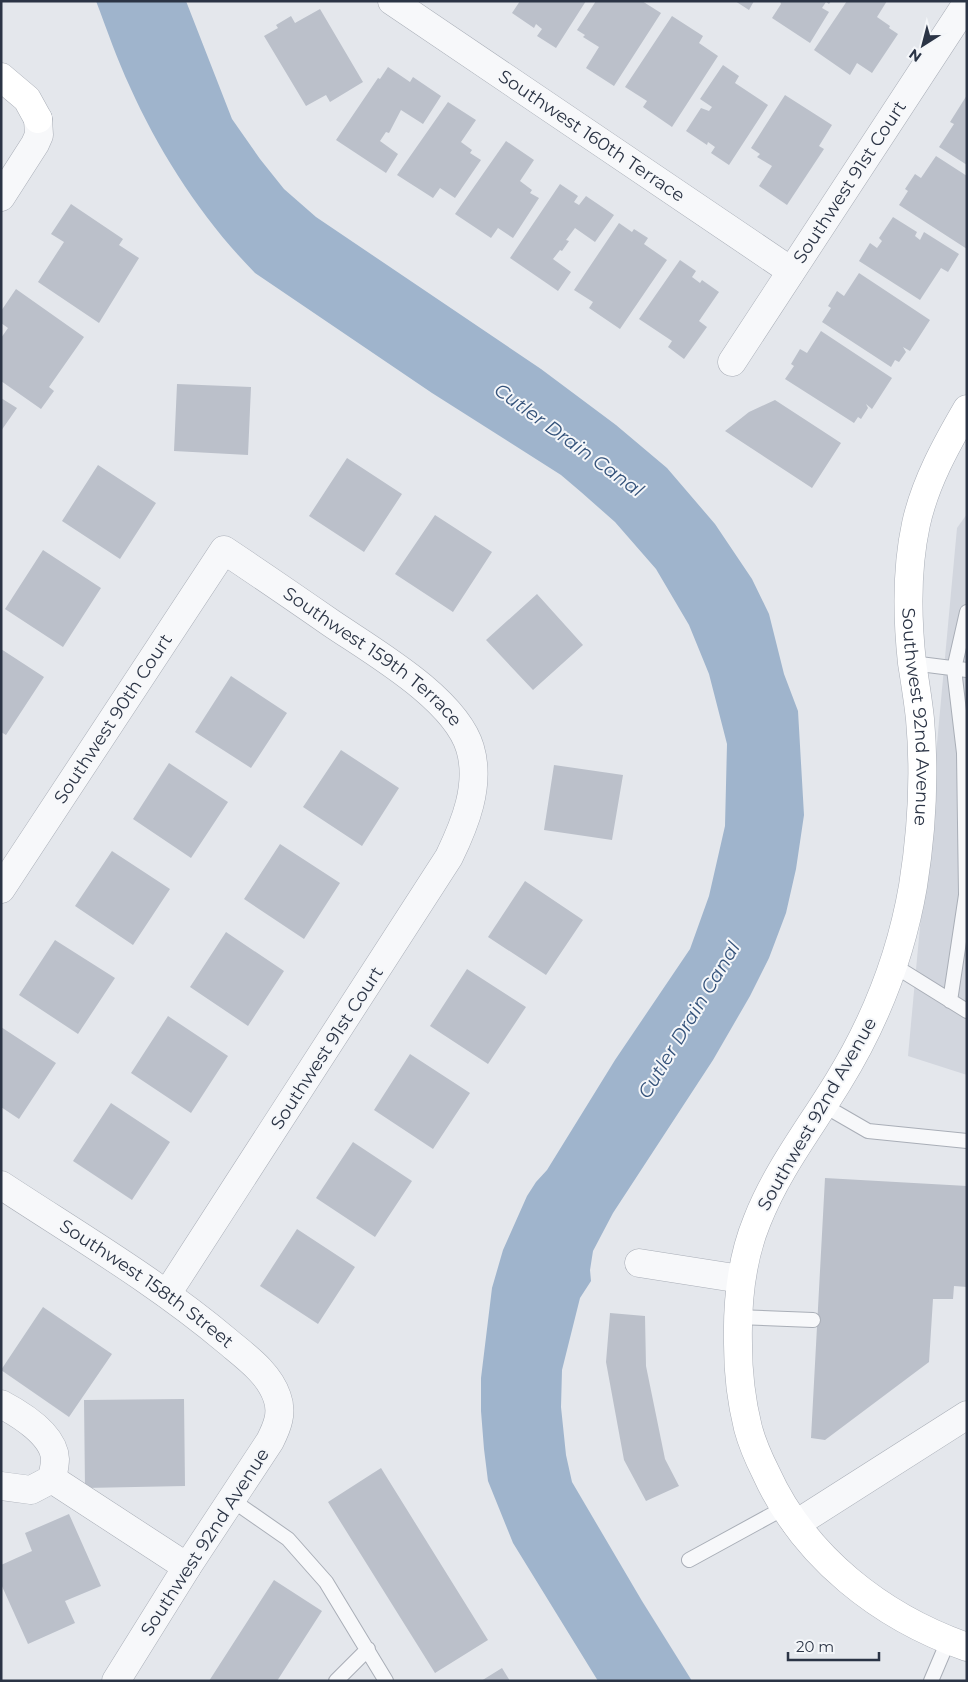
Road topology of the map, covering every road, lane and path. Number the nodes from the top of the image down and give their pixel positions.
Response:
1 (392, 1) edge
2 (967, 3) edge
3 (1, 77) edge
4 (1, 197) edge
5 (791, 271) junction
6 (732, 362) dead end
7 (967, 409) edge
8 (224, 550) joint
9 (967, 612) edge
10 (912, 662) junction
11 (960, 669) edge
12 (472, 794) joint
13 (1, 889) edge
14 (893, 965) junction
15 (950, 1001) junction
16 (967, 1011) edge
17 (823, 1105) junction
18 (967, 1140) edge
19 (1, 1185) edge
20 (639, 1263) dead end
21 (741, 1279) junction
22 (167, 1294) junction
23 (737, 1317) junction
24 (813, 1320) dead end
25 (278, 1398) joint
26 (1, 1404) edge
27 (967, 1415) edge
28 (52, 1479) junction
29 (1, 1486) edge
30 (232, 1500) junction
31 (790, 1516) junction
32 (689, 1560) dead end
33 (187, 1567) junction
34 (958, 1644) edge
35 (368, 1649) junction
36 (116, 1681) edge
37 (336, 1681) edge
38 (386, 1681) edge
39 (931, 1681) edge

1 - 5 street, Southwest 160th Terrace
2 - 5 street, Southwest 91st Court
3 - 4 street
5 - 6 street, Southwest 91st Court
7 - 10 street, Southwest 92nd Avenue
8 - 12 street, Southwest 159th Terrace
8 - 13 street, Southwest 90th Court
9 - 11 lane
10 - 11 lane
10 - 14 street, Southwest 92nd Avenue
11 - 15 lane
12 - 22 street, Southwest 91st Court
14 - 15 lane
14 - 17 street, Southwest 92nd Avenue
15 - 16 lane
17 - 18 lane
17 - 21 street, Southwest 92nd Avenue
19 - 22 street, Southwest 158th Street
20 - 21 street
21 - 23 street, Southwest 92nd Avenue
22 - 25 street, Southwest 158th Street
23 - 24 lane
23 - 31 street, Southwest 92nd Avenue
25 - 30 street, Southwest 92nd Avenue
26 - 28 street
27 - 31 street
28 - 29 street
28 - 33 street
30 - 33 street, Southwest 92nd Avenue
30 - 35 lane
31 - 32 lane
31 - 34 street, Southwest 92nd Avenue
33 - 36 street, Southwest 92nd Avenue
34 - 39 lane
35 - 37 lane
35 - 38 lane

